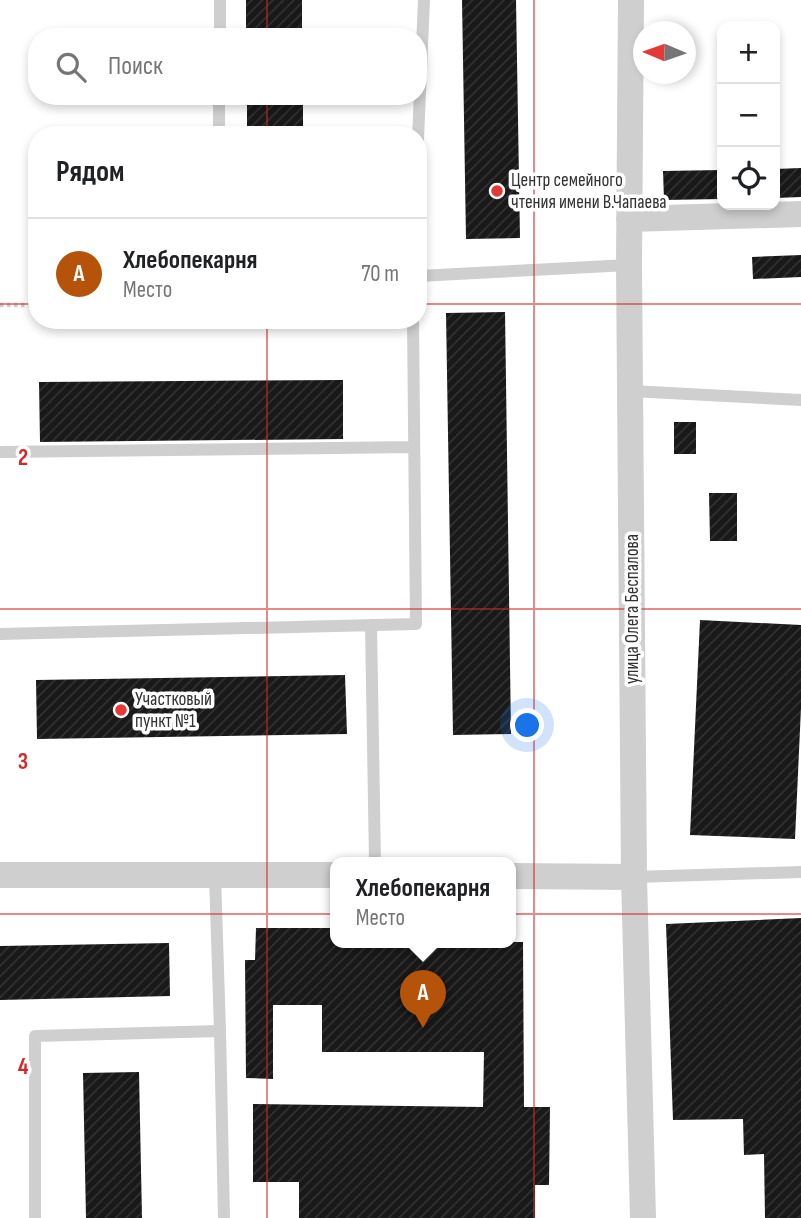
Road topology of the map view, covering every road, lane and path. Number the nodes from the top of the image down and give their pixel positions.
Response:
1 (220, 0) edge
2 (424, 0) edge
3 (631, 0) edge
4 (220, 28) edge
5 (423, 28) edge
6 (219, 105) edge
7 (419, 105) edge
8 (219, 126) edge
9 (419, 126) edge
10 (801, 214) edge
11 (629, 219) junction
12 (629, 265) junction
13 (427, 276) edge
14 (28, 304) edge
15 (0, 305) edge
16 (413, 329) edge
17 (631, 390) junction
18 (801, 400) edge
19 (414, 447) junction
20 (0, 452) edge
21 (371, 625) junction
22 (0, 634) edge
23 (375, 857) edge
24 (801, 872) edge
25 (0, 875) edge
26 (215, 875) junction
27 (330, 875) edge
28 (516, 876) edge
29 (634, 877) junction
30 (220, 1031) junction
31 (35, 1218) edge
32 (224, 1218) edge
33 (643, 1218) edge

1 - 4 lane
2 - 5 lane
3 - 11 street, улица Олега Беспалова
6 - 8 lane
7 - 9 lane
10 - 11 street
11 - 12 street, улица Олега Беспалова
12 - 13 lane
12 - 17 street, улица Олега Беспалова
14 - 15 path
16 - 19 lane
17 - 18 lane
17 - 29 street, улица Олега Беспалова
19 - 20 lane
19 - 21 lane
21 - 22 lane
21 - 23 lane
24 - 29 lane
25 - 26 street
26 - 27 street
26 - 30 lane
28 - 29 street
29 - 33 street, улица Олега Беспалова
30 - 31 lane
30 - 32 lane

